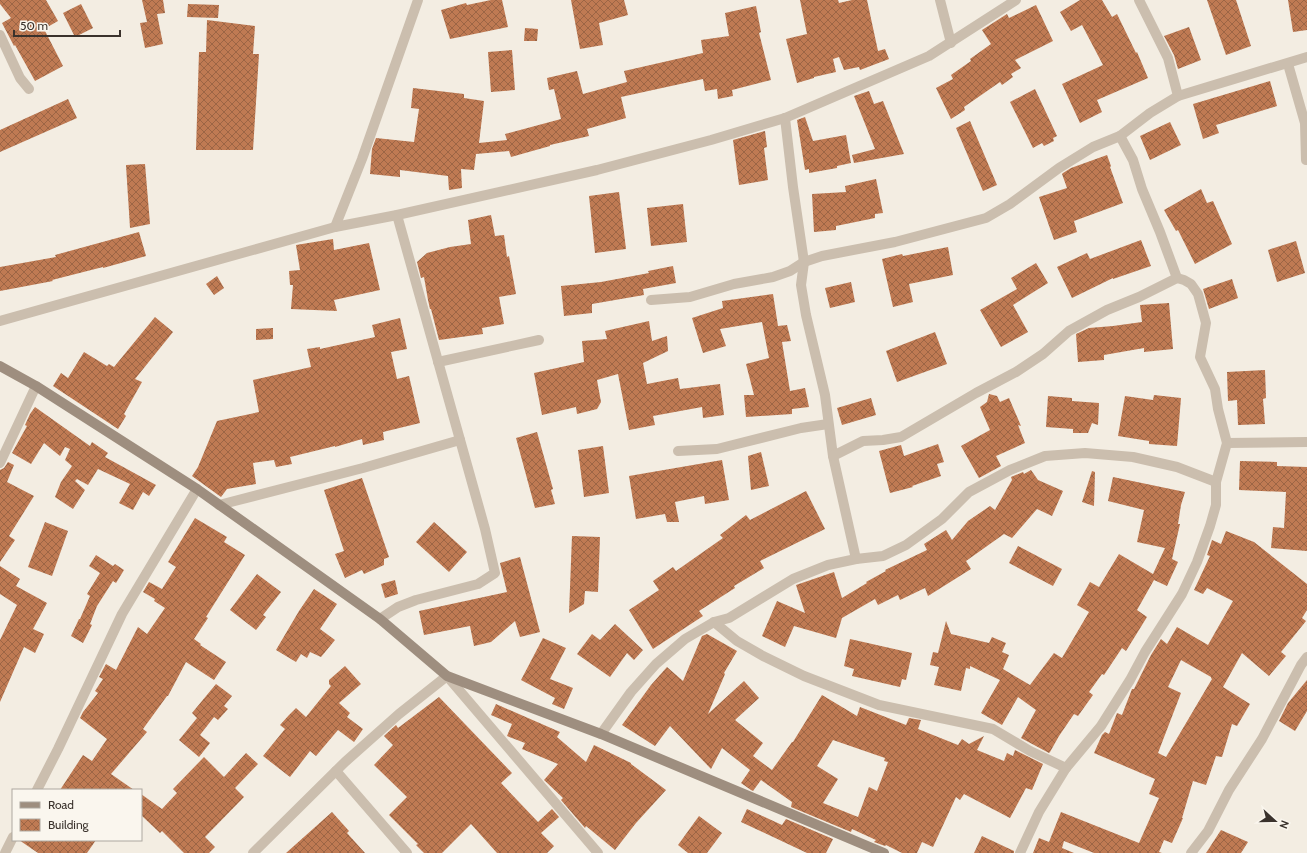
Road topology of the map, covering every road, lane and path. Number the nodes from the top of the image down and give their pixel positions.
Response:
1 (418, 0) edge
2 (940, 0) edge
3 (1016, 0) edge
4 (1139, 0) edge
5 (0, 35) edge
6 (951, 43) junction
7 (1307, 57) edge
8 (1288, 64) junction
9 (29, 89) dead end
10 (1178, 96) junction
11 (785, 118) junction
12 (1120, 136) junction
13 (1306, 160) dead end
14 (397, 215) junction
15 (335, 227) junction
16 (804, 262) junction
17 (1177, 278) junction
18 (651, 300) dead end
19 (0, 321) edge
20 (539, 340) dead end
21 (438, 362) junction
22 (0, 366) edge
23 (36, 386) junction
24 (828, 424) junction
25 (460, 440) junction
26 (1307, 442) edge
27 (1227, 443) junction
28 (678, 451) dead end
29 (833, 456) junction
30 (0, 463) edge
31 (1216, 482) junction
32 (197, 489) junction
33 (220, 505) junction
34 (856, 559) junction
35 (380, 619) junction
36 (714, 622) junction
37 (1307, 657) edge
38 (447, 676) junction
39 (601, 734) junction
40 (1066, 768) junction
41 (336, 771) junction
42 (38, 789) edge
43 (12, 839) edge
44 (5, 853) edge
45 (253, 853) edge
46 (407, 853) edge
47 (598, 853) edge
48 (884, 853) edge
49 (1020, 853) edge
50 (1191, 853) edge

1 - 15 street
2 - 6 street
3 - 6 street
4 - 10 street
5 - 9 street
6 - 11 street
7 - 8 street
8 - 10 street
8 - 13 street
10 - 12 street
11 - 14 street
11 - 16 street
12 - 16 street
12 - 17 street
14 - 15 street
14 - 21 street
15 - 19 street
16 - 18 street
16 - 24 street
17 - 27 street
17 - 29 street
20 - 21 street
21 - 25 street
22 - 23 street
23 - 30 street
23 - 32 street
24 - 28 street
24 - 29 street
25 - 33 street
25 - 35 street
26 - 27 street
27 - 31 street
29 - 34 street
31 - 34 street
31 - 40 street
32 - 33 street
32 - 42 street
33 - 35 street
34 - 36 street
35 - 38 street
36 - 39 street
36 - 40 street
37 - 50 street
38 - 39 street
38 - 41 street
38 - 47 street
39 - 48 street
40 - 49 street
41 - 45 street
41 - 46 street
43 - 44 street

